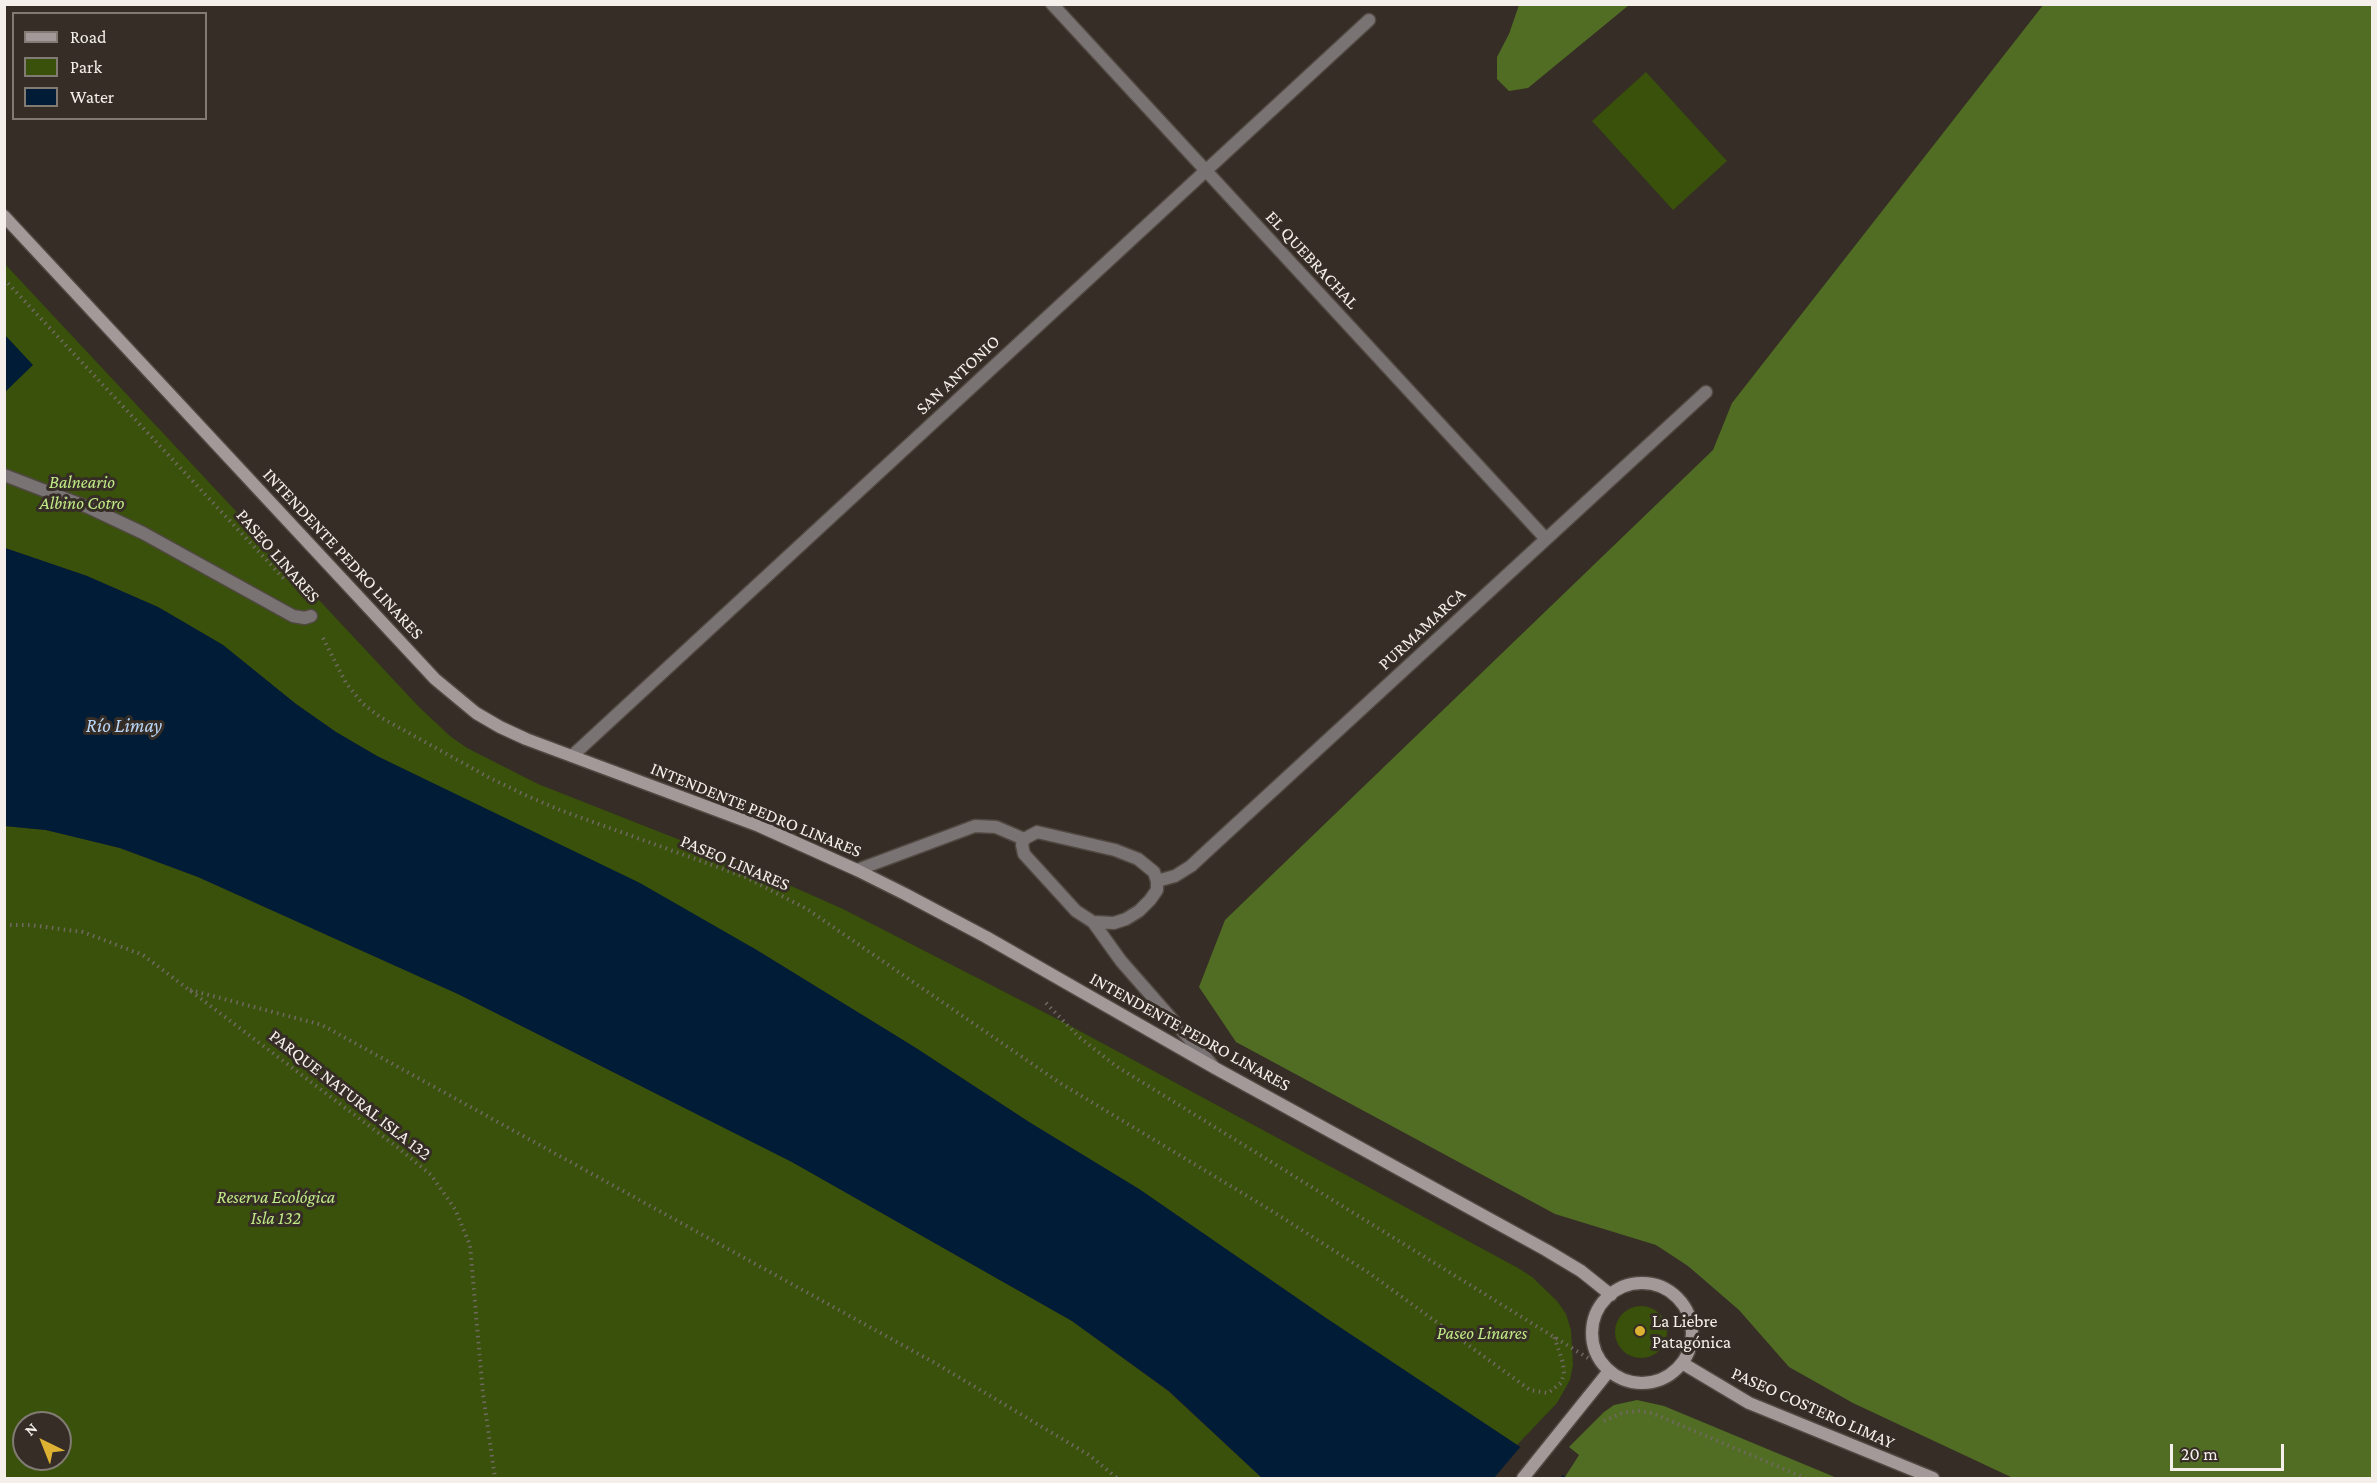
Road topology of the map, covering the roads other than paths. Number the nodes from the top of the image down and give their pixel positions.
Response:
1 (1052, 4) edge
2 (1369, 20) dead end
3 (1206, 171) junction
4 (4, 216) edge
5 (1706, 392) dead end
6 (4, 475) edge
7 (1546, 539) junction
8 (311, 616) road end
9 (572, 756) junction
10 (1024, 839) junction
11 (857, 870) junction
12 (1157, 881) junction
13 (1093, 922) junction
14 (1215, 1068) junction
15 (1611, 1295) junction
16 (1682, 1363) junction
17 (1609, 1371) junction
18 (1523, 1479) edge
19 (1933, 1479) edge

1 - 3 street, EL QUEBRACHAL
2 - 3 street, SAN ANTONIO
3 - 7 street, EL QUEBRACHAL
3 - 9 street, SAN ANTONIO
4 - 9 main road, INTENDENTE PEDRO LINARES
5 - 7 street, PURMAMARCA
6 - 8 street
7 - 12 street, PURMAMARCA
9 - 11 main road, INTENDENTE PEDRO LINARES
10 - 11 street
10 - 12 street
10 - 13 street
11 - 14 main road, INTENDENTE PEDRO LINARES
12 - 13 street
13 - 14 street
14 - 15 main road, INTENDENTE PEDRO LINARES
15 - 16 main road
15 - 17 main road
16 - 17 main road
16 - 19 main road, PASEO COSTERO LIMAY
17 - 18 main road

